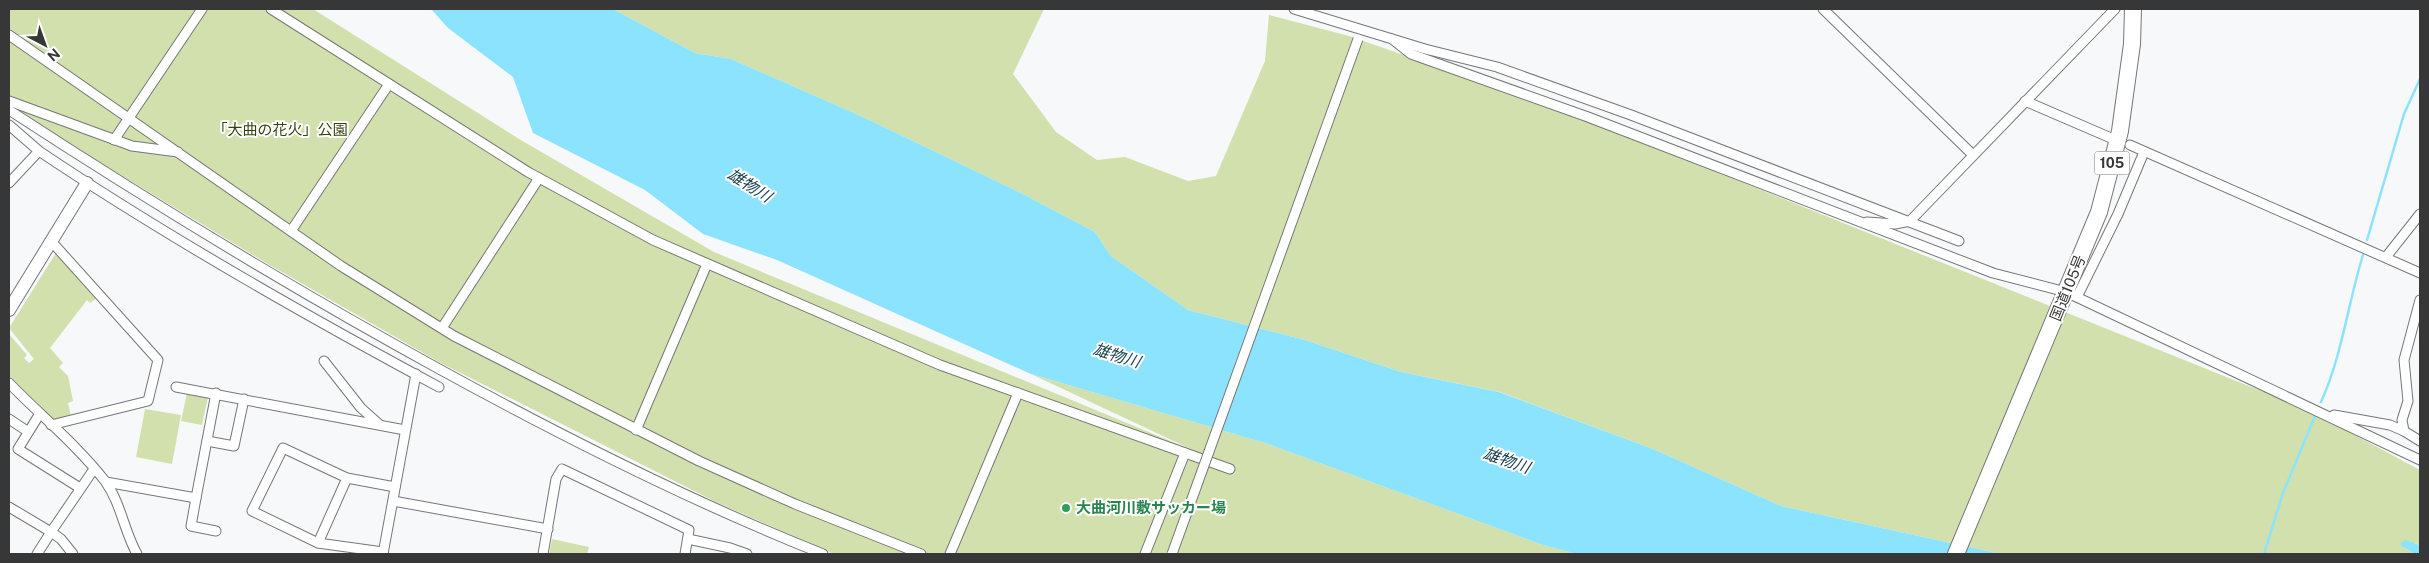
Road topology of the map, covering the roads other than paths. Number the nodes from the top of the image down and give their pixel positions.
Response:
1 (202, 9) edge
2 (270, 9) edge
3 (1294, 9) edge
4 (1823, 9) edge
5 (2116, 9) edge
6 (2133, 9) edge
7 (1359, 34) junction
8 (9, 36) edge
9 (1392, 39) junction
10 (389, 84) junction
11 (9, 101) edge
12 (2025, 102) junction
13 (9, 110) edge
14 (129, 117) junction
15 (9, 126) edge
16 (2111, 138) dead end
17 (114, 140) junction
18 (2130, 145) dead end
19 (39, 151) junction
20 (179, 152) junction
21 (2144, 152) junction
22 (1973, 155) junction
23 (539, 178) junction
24 (9, 183) edge
25 (87, 183) junction
26 (2420, 214) edge
27 (1910, 221) junction
28 (1863, 223) junction
29 (291, 231) junction
30 (50, 241) junction
31 (1959, 241) dead end
32 (2386, 257) junction
33 (707, 264) junction
34 (2420, 273) edge
35 (2072, 294) junction
36 (2420, 300) edge
37 (9, 310) edge
38 (442, 328) junction
39 (324, 361) dead end
40 (416, 374) junction
41 (9, 383) edge
42 (176, 387) dead end
43 (439, 387) dead end
44 (216, 393) junction
45 (1018, 393) junction
46 (244, 399) junction
47 (39, 415) junction
48 (2330, 415) junction
49 (9, 419) edge
50 (379, 424) junction
51 (51, 425) junction
52 (405, 430) junction
53 (636, 430) junction
54 (27, 431) junction
55 (2404, 432) junction
56 (207, 441) junction
57 (2420, 441) edge
58 (1184, 453) junction
59 (2420, 460) edge
60 (94, 469) junction
61 (1230, 470) dead end
62 (347, 478) junction
63 (106, 482) junction
64 (395, 487) junction
65 (80, 488) junction
66 (196, 498) junction
67 (393, 501) junction
68 (9, 506) edge
69 (548, 529) junction
70 (216, 531) dead end
71 (51, 532) junction
72 (688, 539) junction
73 (318, 544) junction
74 (383, 553) edge
75 (37, 554) edge
76 (73, 554) edge
77 (137, 554) edge
78 (543, 554) edge
79 (685, 554) edge
80 (748, 554) edge
81 (823, 554) edge
82 (921, 554) edge
83 (950, 554) edge
84 (1145, 554) edge
85 (1172, 554) edge
86 (1956, 554) edge

1 - 14 street
2 - 10 street
3 - 7 street
4 - 22 street
5 - 12 street
6 - 35 highway, 国道105号 / 105
7 - 9 street
7 - 85 street, bridge
8 - 14 street
9 - 27 street
9 - 28 street
10 - 23 street
10 - 29 street
11 - 17 street
12 - 16 street
12 - 22 street
13 - 81 street
14 - 17 street
14 - 20 street
15 - 19 street
17 - 20 street
18 - 21 street
19 - 24 street
19 - 25 street
20 - 29 street
21 - 32 street
21 - 35 street
22 - 27 street
23 - 33 street
23 - 38 street
25 - 30 street
25 - 40 street
26 - 32 street
27 - 28 street
27 - 31 street
28 - 35 street
29 - 38 street
30 - 37 street
30 - 51 street
32 - 34 street
33 - 45 street
33 - 53 street
35 - 48 street
35 - 86 highway, 国道105号 / 105
36 - 55 street
38 - 53 street
39 - 50 street
40 - 43 street
40 - 52 street
41 - 47 street
42 - 44 street
44 - 46 street
44 - 56 street
45 - 58 street
45 - 83 street
46 - 50 street
46 - 56 street
47 - 51 street
47 - 54 street
48 - 55 street
48 - 59 street
49 - 54 street
50 - 52 street
51 - 60 street
52 - 64 street
53 - 82 street
54 - 65 street
55 - 57 street
56 - 66 street
58 - 61 street
58 - 84 street
60 - 63 street
60 - 65 street
62 - 64 street
62 - 73 street
62 - 73 street
63 - 66 street
63 - 77 street
64 - 67 street
65 - 71 street
66 - 70 street
67 - 69 street
67 - 74 street
68 - 71 street
69 - 72 street
69 - 78 street
71 - 75 street
71 - 76 street
72 - 79 street
72 - 80 street
73 - 74 street

